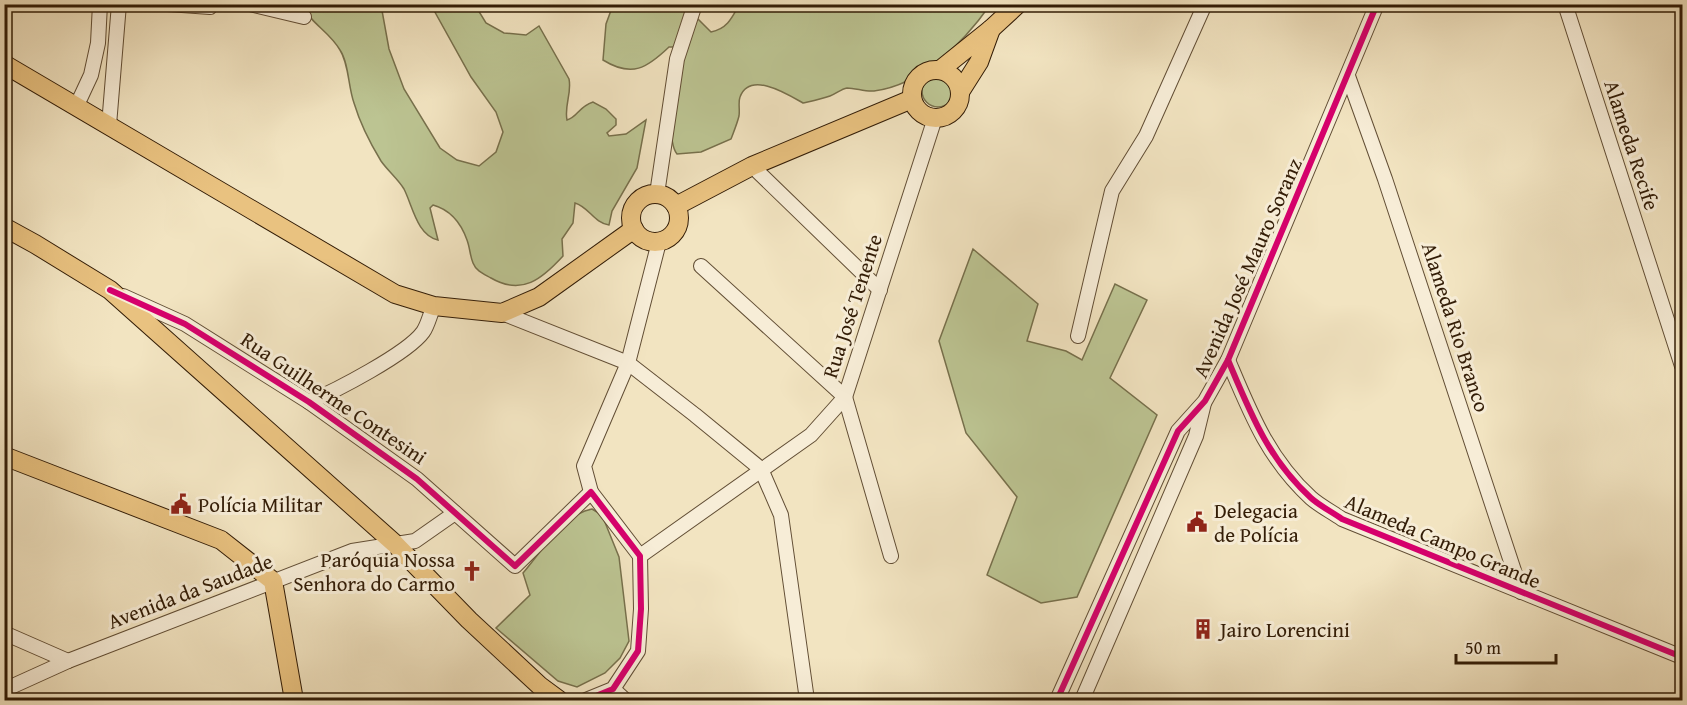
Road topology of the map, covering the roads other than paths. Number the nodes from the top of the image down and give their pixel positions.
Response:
1 (100, 4) edge
2 (119, 4) edge
3 (168, 4) edge
4 (212, 4) edge
5 (250, 4) edge
6 (695, 4) edge
7 (1018, 4) edge
8 (1205, 4) edge
9 (1377, 4) edge
10 (1565, 4) edge
11 (304, 17) dead end
12 (991, 30) junction
13 (4, 64) edge
14 (940, 70) junction
15 (1348, 76) junction
16 (960, 92) junction
17 (912, 99) junction
18 (76, 105) junction
19 (935, 118) junction
20 (109, 125) junction
21 (752, 166) junction
22 (657, 194) junction
23 (676, 206) junction
24 (4, 227) edge
25 (634, 229) junction
26 (659, 242) junction
27 (701, 266) dead end
28 (110, 290) junction
29 (880, 290) junction
30 (434, 306) junction
31 (502, 314) junction
32 (1677, 334) edge
33 (1078, 336) dead end
34 (1228, 360) junction
35 (628, 363) junction
36 (1683, 366) edge
37 (845, 397) junction
38 (1205, 401) junction
39 (309, 402) junction
40 (4, 456) edge
41 (760, 469) junction
42 (591, 492) junction
43 (455, 513) junction
44 (394, 543) junction
45 (640, 556) junction
46 (891, 556) dead end
47 (273, 581) junction
48 (1521, 592) junction
49 (4, 633) edge
50 (1683, 657) edge
51 (68, 661) junction
52 (613, 688) junction
53 (4, 690) edge
54 (594, 699) edge
55 (294, 700) edge
56 (559, 700) edge
57 (625, 700) edge
58 (807, 700) edge
59 (1057, 700) edge
60 (1082, 700) edge

1 - 18 street
2 - 20 street
3 - 4 street
5 - 11 street
6 - 22 street
7 - 12 main road
8 - 33 street
9 - 15 street, Avenida José Mauro Soranz
10 - 32 street, Alameda Recife
12 - 14 main road
12 - 16 main road
13 - 18 main road
14 - 16 main road
14 - 17 main road
15 - 34 street, Avenida José Mauro Soranz
15 - 48 street, Alameda Rio Branco
16 - 19 main road
17 - 19 main road
17 - 21 main road
18 - 20 main road
19 - 29 street, Rua José Tenente
20 - 30 main road
21 - 23 main road
21 - 29 street
22 - 23 main road
22 - 25 main road
23 - 26 main road
24 - 28 main road
25 - 26 main road
25 - 31 main road
26 - 35 street
27 - 37 street
28 - 39 street, Rua Guilherme Contesini
28 - 44 main road
29 - 37 street, Rua José Tenente
30 - 31 main road
30 - 39 street
31 - 35 street
32 - 36 street, Alameda Recife
34 - 38 street, Avenida José Mauro Soranz
34 - 48 street, Alameda Campo Grande
35 - 41 street
35 - 42 street
37 - 41 street, Rua José Tenente
37 - 46 street
38 - 59 street, Avenida José Mauro Soranz
38 - 60 street, Avenida José Mauro Soranz
39 - 43 street, Rua Guilherme Contesini
40 - 47 main road
41 - 45 street, Rua José Tenente
41 - 58 street
42 - 43 street, Rua Guilherme Contesini
42 - 45 street
43 - 44 street, Avenida da Saudade
44 - 47 street, Avenida da Saudade
44 - 56 main road
45 - 52 street
47 - 51 street, Avenida da Saudade
47 - 55 main road
48 - 50 street, Alameda Campo Grande
49 - 51 street
51 - 53 street, Avenida da Saudade
52 - 54 street
52 - 57 street

